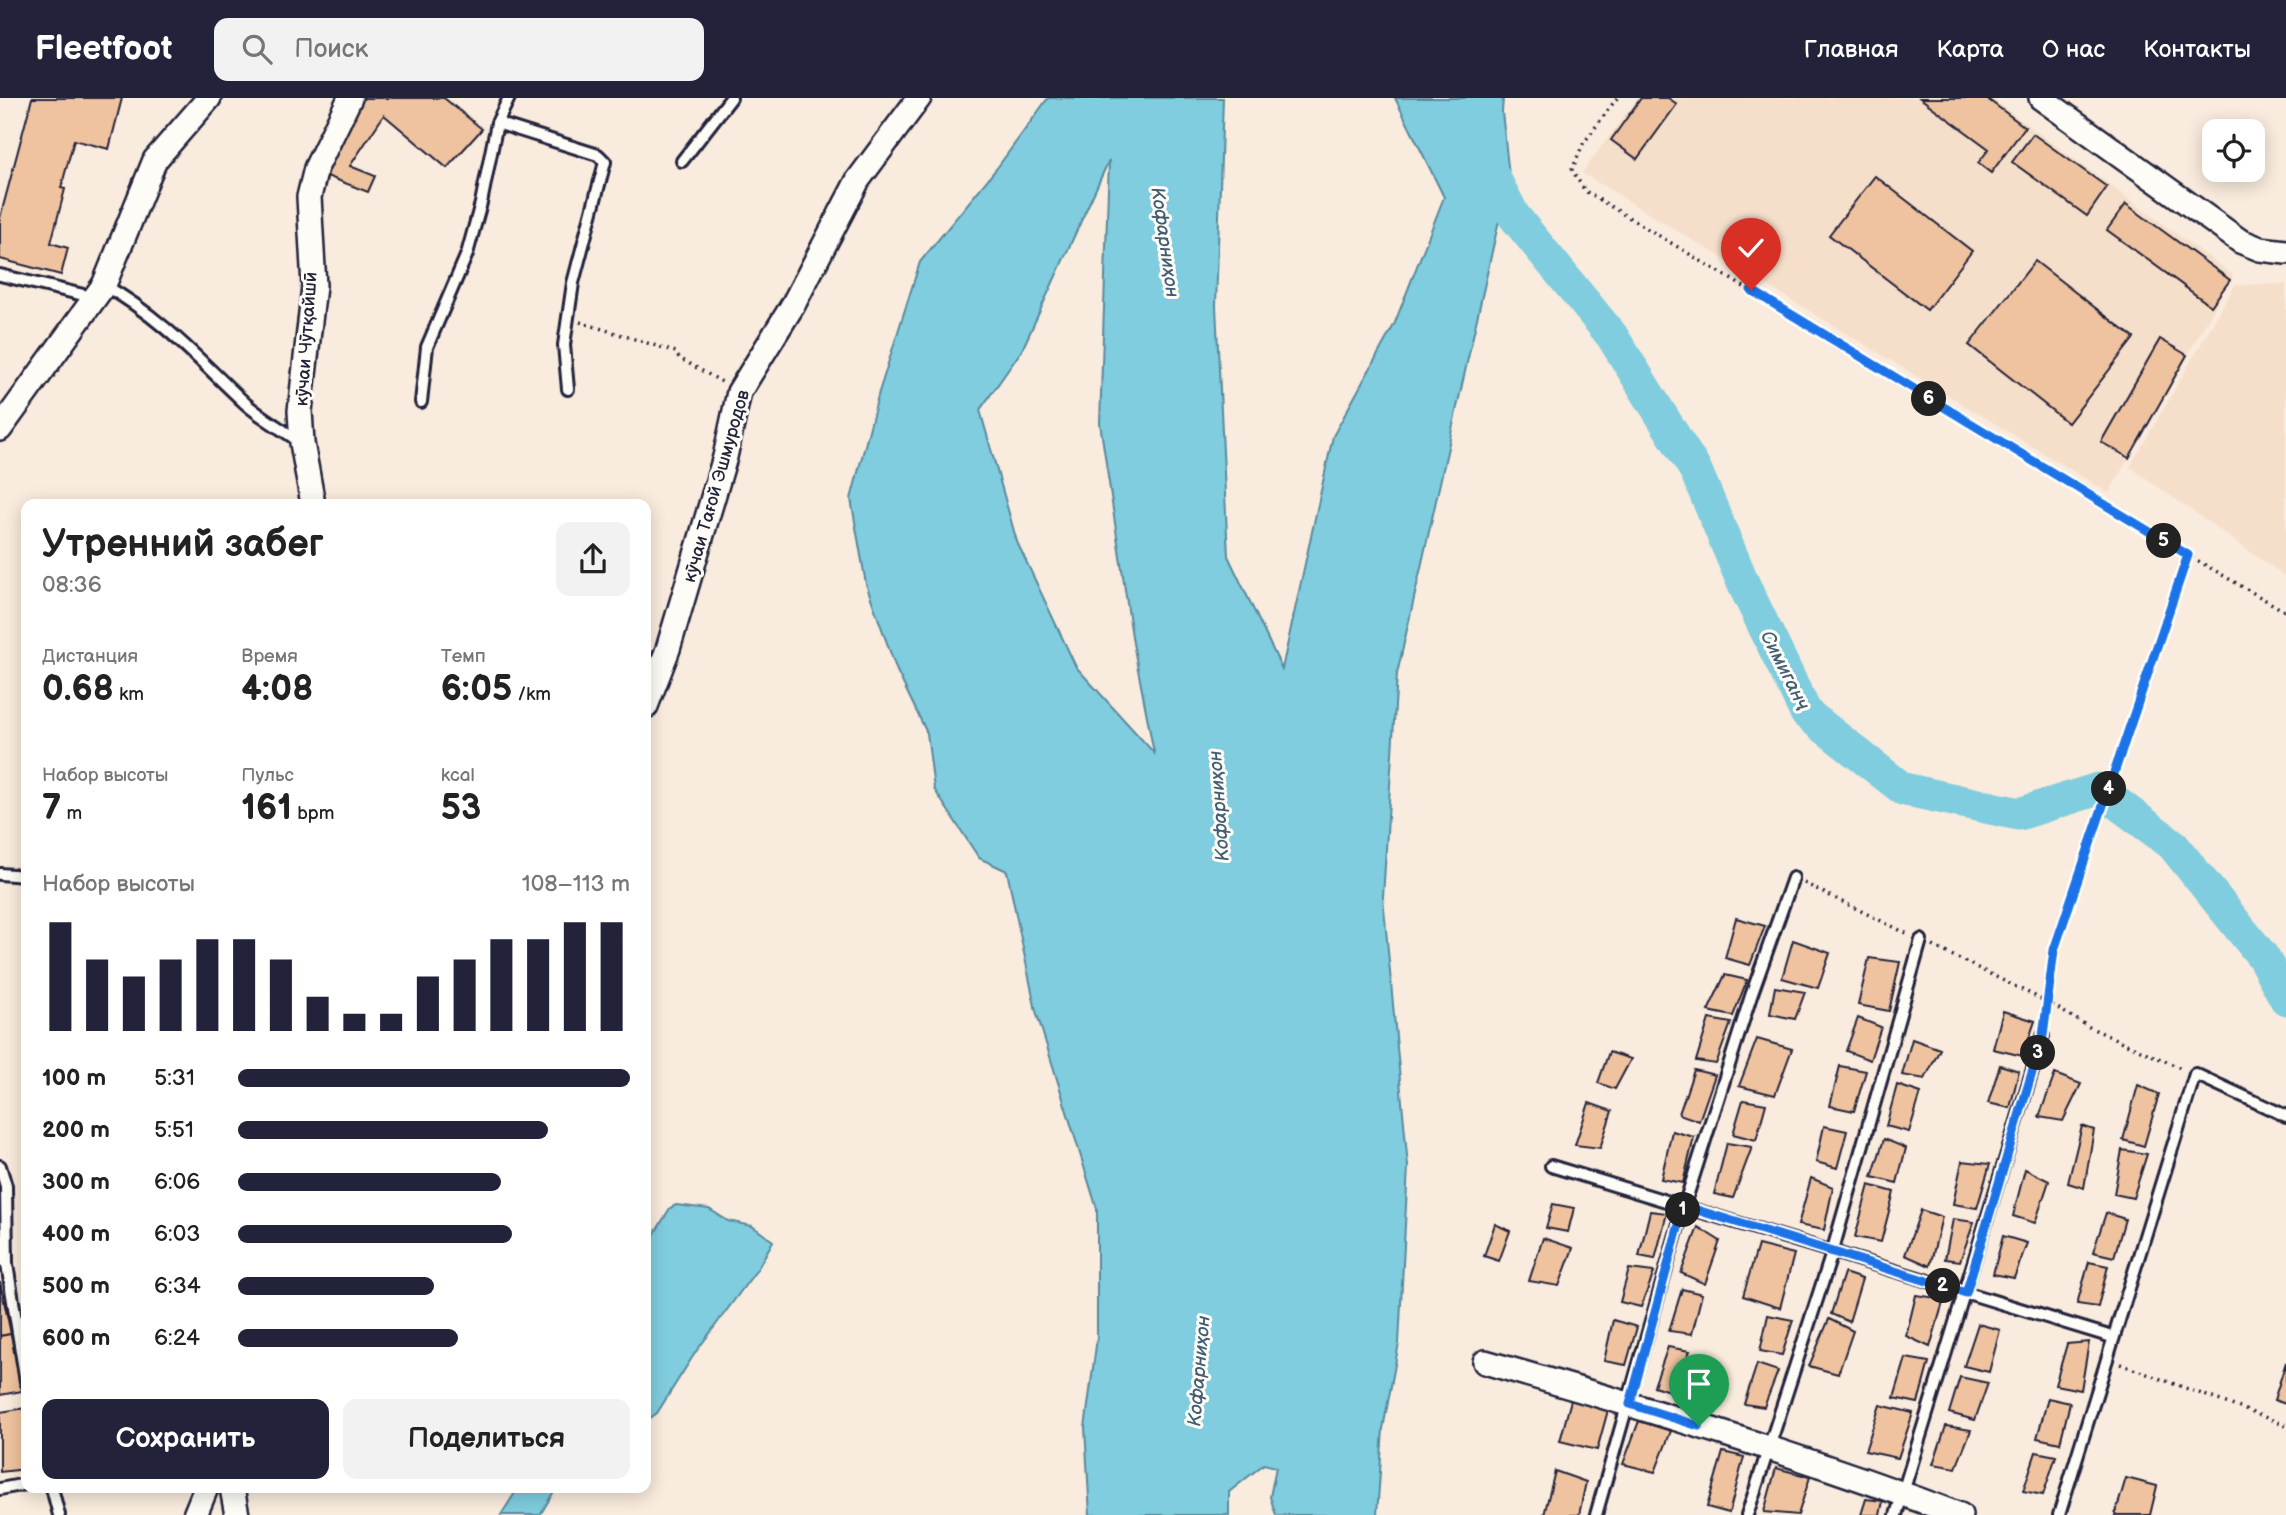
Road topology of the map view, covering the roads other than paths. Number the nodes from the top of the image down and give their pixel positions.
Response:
1 (209, 98) edge
2 (350, 98) edge
3 (509, 98) edge
4 (731, 98) edge
5 (919, 98) edge
6 (2041, 98) edge
7 (497, 123) junction
8 (682, 161) dead end
9 (2286, 252) edge
10 (0, 275) edge
11 (100, 291) junction
12 (568, 389) dead end
13 (421, 402) dead end
14 (0, 429) edge
15 (302, 443) junction
16 (312, 499) edge
17 (651, 693) edge
18 (0, 874) edge
19 (21, 876) edge
20 (1794, 878) road end
21 (1921, 940) road end
22 (2043, 1036) road end
23 (2286, 1116) edge
24 (0, 1166) edge
25 (1551, 1166) dead end
26 (1684, 1206) junction
27 (1832, 1253) junction
28 (3, 1261) edge
29 (1966, 1293) junction
30 (2112, 1337) junction
31 (21, 1356) edge
32 (1485, 1363) dead end
33 (1630, 1404) junction
34 (1769, 1449) junction
35 (21, 1485) edge
36 (0, 1489) edge
37 (53, 1493) edge
38 (204, 1493) edge
39 (233, 1493) edge
40 (1900, 1504) edge
41 (59, 1515) edge
42 (195, 1515) edge
43 (237, 1515) edge
44 (1596, 1515) edge
45 (1747, 1515) edge
46 (1960, 1515) edge
47 (2059, 1515) edge

1 - 11 street
2 - 15 street, кӯчаи Чӯтқайшӣ
3 - 7 lane
4 - 8 lane
5 - 17 street, кӯчаи Тағой Эшмуродов
6 - 9 street
7 - 12 lane
7 - 13 lane
10 - 11 lane
11 - 14 street
11 - 15 lane
15 - 16 street, кӯчаи Чӯтқайшӣ
18 - 19 lane
20 - 26 lane
21 - 27 lane
22 - 29 lane
23 - 30 lane
24 - 28 lane
25 - 26 lane
26 - 27 lane
26 - 33 lane
27 - 29 lane
27 - 34 lane
28 - 31 lane
29 - 30 lane
29 - 40 lane
30 - 47 lane
32 - 33 street
33 - 34 street
33 - 44 lane
34 - 40 street
34 - 45 lane
35 - 36 lane
37 - 41 lane
38 - 42 street
39 - 43 street
40 - 46 street

